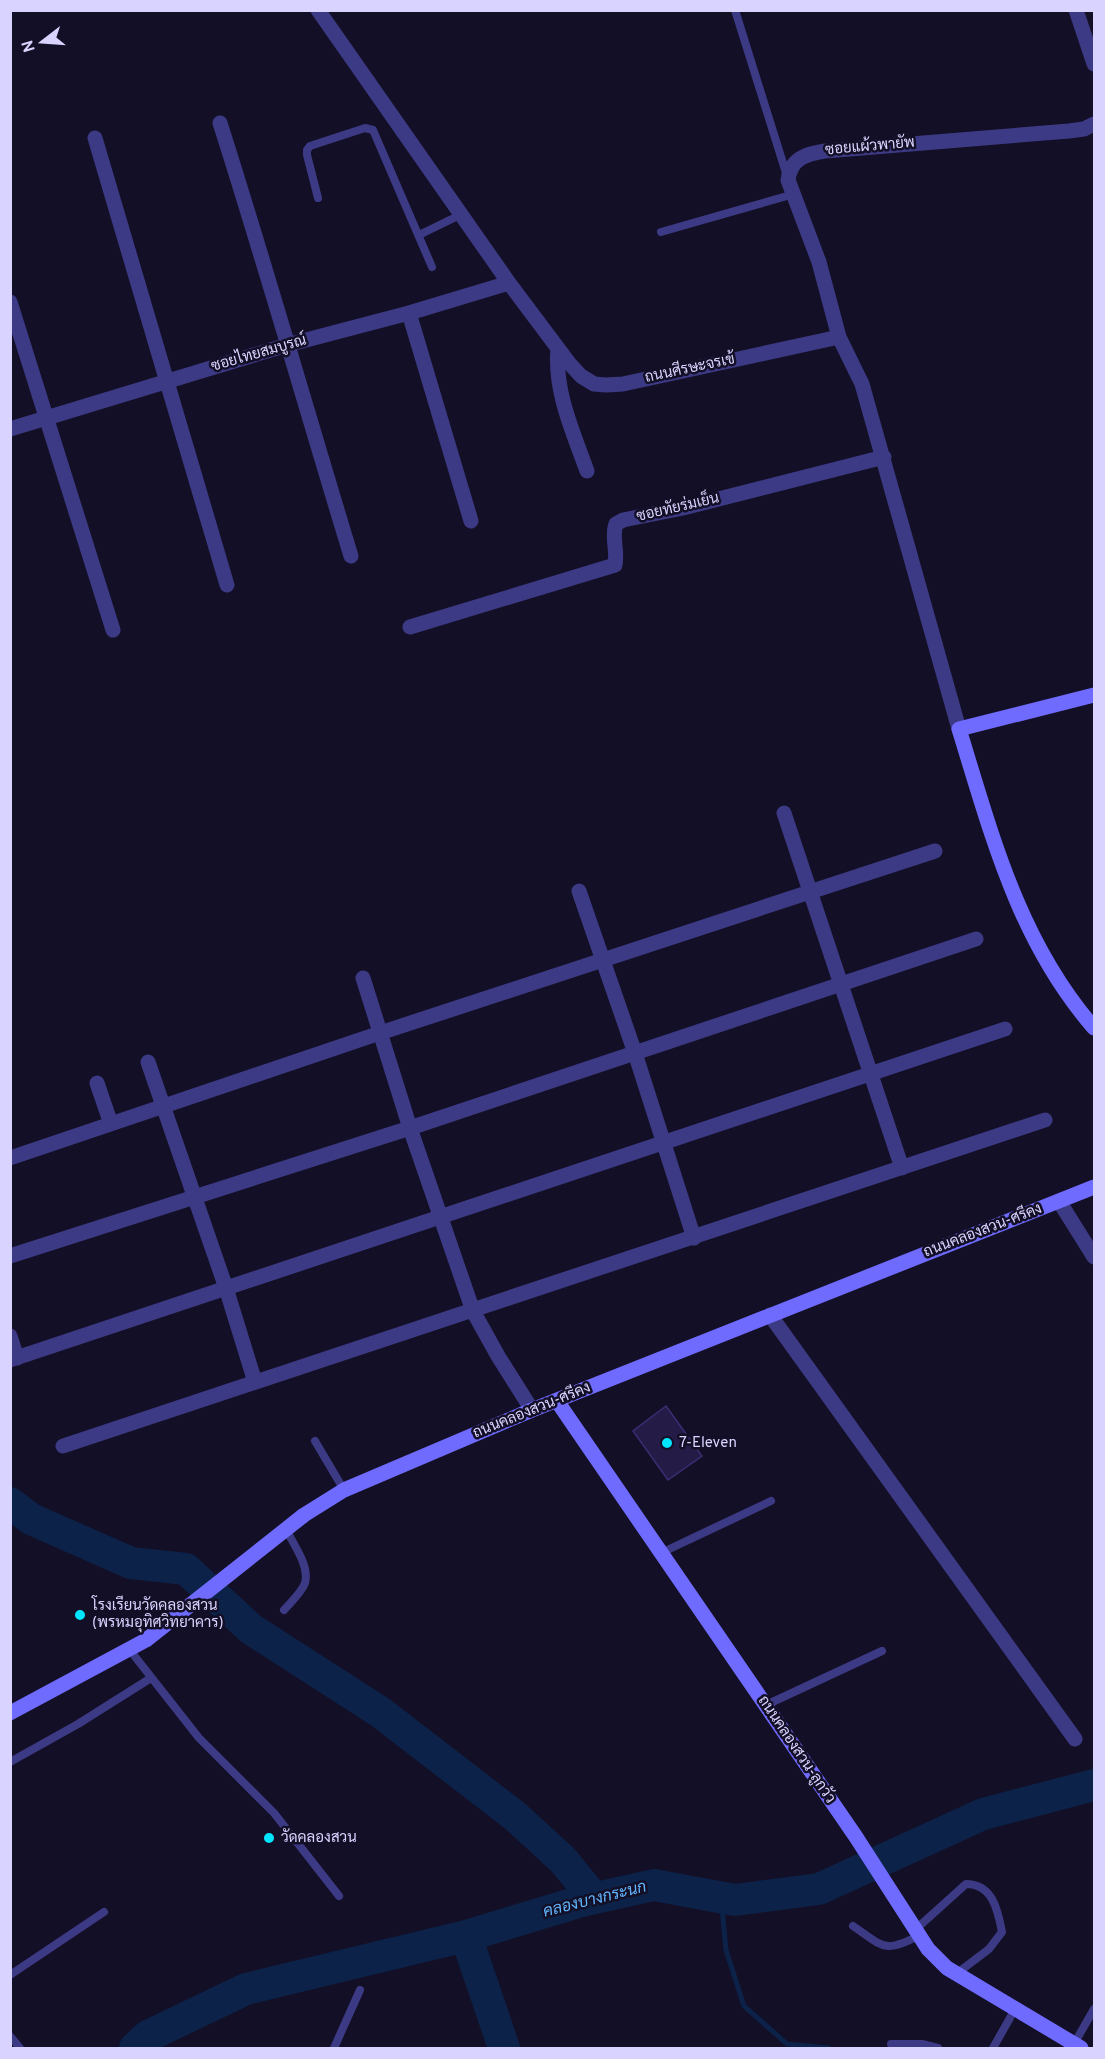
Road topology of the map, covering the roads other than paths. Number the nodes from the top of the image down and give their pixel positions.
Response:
1 (318, 10) edge
2 (735, 10) edge
3 (1076, 10) edge
4 (1095, 64) edge
5 (220, 123) dead end
6 (1095, 124) edge
7 (94, 138) dead end
8 (791, 187) junction
9 (318, 198) dead end
10 (462, 214) junction
11 (661, 232) dead end
12 (419, 235) junction
13 (432, 267) dead end
14 (509, 283) junction
15 (10, 302) edge
16 (409, 313) junction
17 (839, 337) junction
18 (287, 345) junction
19 (558, 349) junction
20 (167, 381) junction
21 (46, 418) junction
22 (10, 429) edge
23 (884, 457) junction
24 (587, 471) dead end
25 (471, 520) dead end
26 (351, 556) dead end
27 (227, 585) dead end
28 (410, 627) dead end
29 (113, 630) dead end
30 (1095, 695) edge
31 (959, 729) junction
32 (784, 813) dead end
33 (935, 851) dead end
34 (579, 891) dead end
35 (810, 893) junction
36 (976, 939) dead end
37 (602, 961) junction
38 (363, 978) dead end
39 (840, 984) junction
40 (1091, 1020) edge
41 (1005, 1029) dead end
42 (380, 1033) junction
43 (635, 1053) junction
44 (148, 1062) dead end
45 (871, 1074) junction
46 (97, 1083) dead end
47 (164, 1106) junction
48 (1045, 1120) dead end
49 (111, 1124) junction
50 (410, 1128) junction
51 (665, 1143) junction
52 (10, 1158) edge
53 (902, 1168) junction
54 (1095, 1187) edge
55 (195, 1196) junction
56 (1059, 1201) junction
57 (441, 1217) junction
58 (693, 1238) junction
59 (10, 1256) edge
60 (1095, 1257) edge
61 (226, 1288) junction
62 (473, 1311) junction
63 (770, 1315) junction
64 (10, 1336) edge
65 (14, 1359) edge
66 (255, 1382) junction
67 (558, 1401) junction
68 (532, 1410) junction
69 (315, 1441) dead end
70 (63, 1446) dead end
71 (344, 1490) junction
72 (771, 1501) dead end
73 (286, 1529) junction
74 (661, 1553) junction
75 (284, 1610) dead end
76 (129, 1649) junction
77 (882, 1651) dead end
78 (151, 1678) junction
79 (766, 1706) junction
80 (10, 1713) edge
81 (1075, 1739) dead end
82 (10, 1762) edge
83 (339, 1896) dead end
84 (104, 1912) dead end
85 (853, 1926) dead end
86 (918, 1932) junction
87 (956, 1974) junction
88 (10, 1975) edge
89 (360, 1990) dead end
90 (1015, 2009) junction
91 (1095, 2009) edge
92 (10, 2036) edge
93 (891, 2044) dead end
94 (1077, 2047) edge
95 (20, 2049) edge
96 (334, 2049) edge
97 (938, 2049) edge
98 (993, 2049) edge

1 - 10 street, ถนนศีรษะจรเข้
2 - 8 lane
3 - 4 street
5 - 18 street
6 - 8 street, ซอยแผ้วพายัพ
7 - 20 street
8 - 11 lane
8 - 17 street
9 - 12 lane
10 - 12 lane
10 - 14 street, ถนนศีรษะจรเข้
12 - 13 lane
14 - 16 street, ซอยไทยสมบูรณ์
14 - 19 street, ถนนศีรษะจรเข้
15 - 21 street
16 - 18 street, ซอยไทยสมบูรณ์
16 - 25 street
17 - 19 street, ถนนศีรษะจรเข้
17 - 23 street
18 - 20 street, ซอยไทยสมบูรณ์
18 - 26 street
19 - 24 street
20 - 21 street, ซอยไทยสมบูรณ์
20 - 27 street
21 - 22 street, ซอยไทยสมบูรณ์
21 - 29 street
23 - 28 street, ซอยทัยร่มเย็น
23 - 31 street
30 - 31 street
31 - 40 street
32 - 35 street
33 - 35 street
34 - 37 street
35 - 37 street
35 - 39 street
36 - 39 street
37 - 42 street
37 - 43 street
38 - 42 street
39 - 43 street
39 - 45 street
41 - 45 street
42 - 47 street
42 - 50 street
43 - 50 street
43 - 51 street
44 - 47 street
45 - 51 street
45 - 53 street
46 - 49 street
47 - 49 street
47 - 55 street
48 - 53 street
49 - 52 street
50 - 55 street
50 - 57 street
51 - 57 street
51 - 58 street
53 - 58 street
54 - 56 street, ถนนคลองสวน-ศรีคง
55 - 59 street
55 - 61 street
56 - 60 street
56 - 63 street, ถนนคลองสวน-ศรีคง
57 - 61 street
57 - 62 street
58 - 62 street
61 - 65 street
61 - 66 street
62 - 66 street
62 - 68 street
63 - 67 street, ถนนคลองสวน-ศรีคง
63 - 81 street
64 - 65 street
66 - 70 street
67 - 68 street, ถนนคลองสวน-ศรีคง
67 - 74 street, ถนนคลองสวน-ลูกวัว
68 - 71 street, ถนนคลองสวน-ศรีคง
69 - 71 lane
71 - 73 street, ถนนคลองสวน-ศรีคง
72 - 74 lane
73 - 75 lane
73 - 76 street, ถนนคลองสวน-ศรีคง
74 - 79 street, ถนนคลองสวน-ลูกวัว
76 - 78 lane
76 - 80 street, ถนนคลองสวน-ศรีคง
77 - 79 lane
78 - 82 lane
78 - 83 lane
79 - 86 street, ถนนคลองสวน-ลูกวัว
84 - 88 lane
85 - 86 lane
86 - 87 street, ถนนคลองสวน-ลูกวัว
86 - 87 lane
87 - 90 street, ถนนคลองสวน-ลูกวัว
89 - 96 lane
90 - 94 street, ถนนคลองสวน-ลูกวัว
90 - 98 lane
91 - 94 lane
92 - 95 lane
93 - 97 lane

